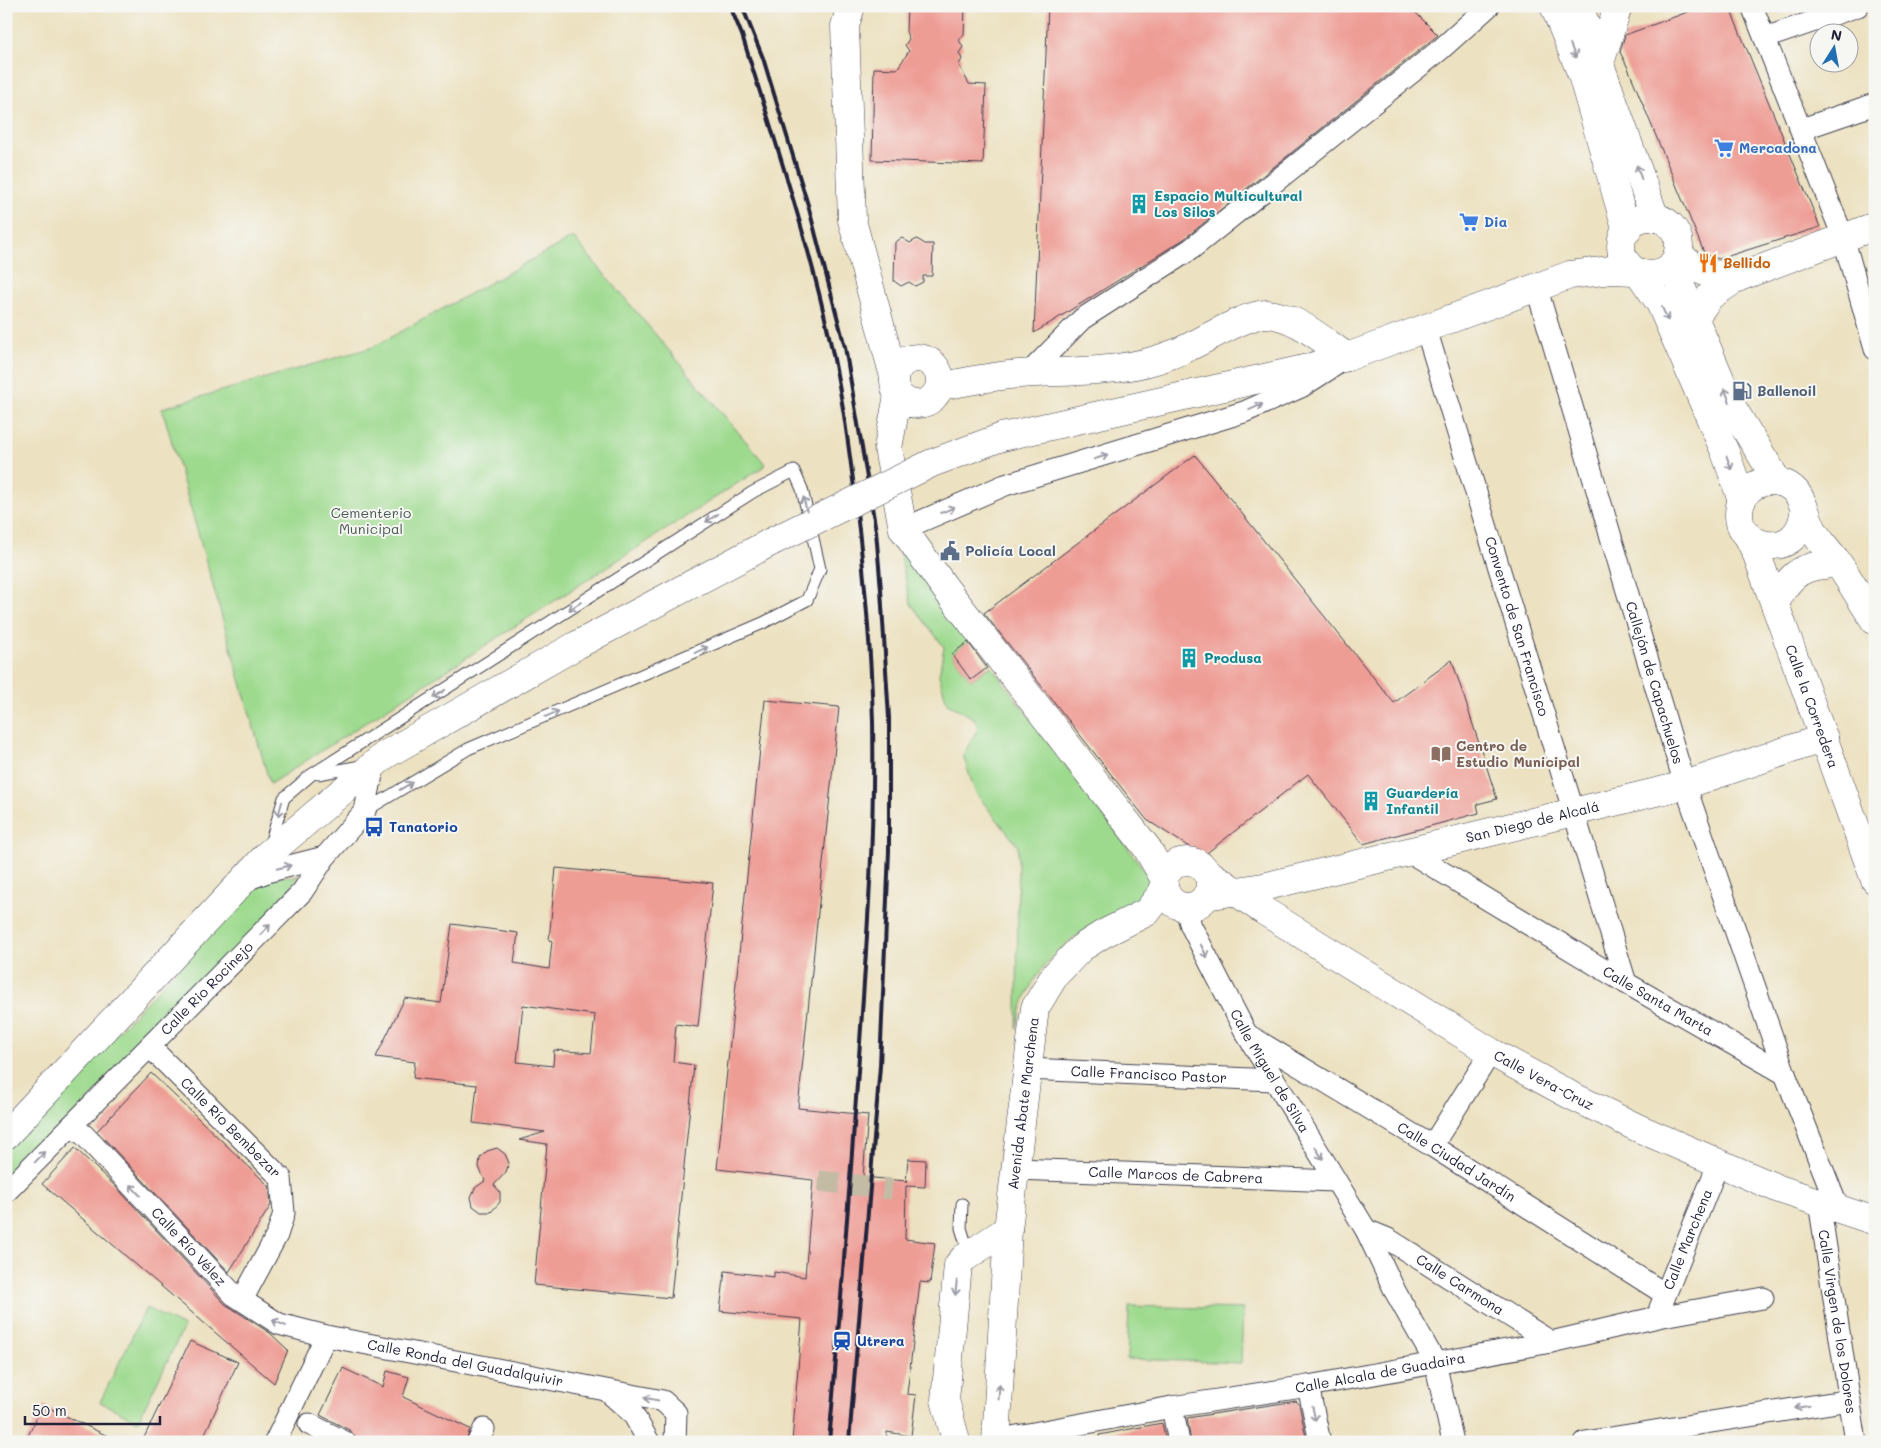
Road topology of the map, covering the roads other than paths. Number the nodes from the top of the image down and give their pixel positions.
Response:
1 (851, 6) edge
2 (1489, 6) edge
3 (1554, 6) edge
4 (1579, 6) edge
5 (1752, 6) edge
6 (1858, 6) edge
7 (1622, 8) edge
8 (1765, 38) junction
9 (1600, 63) junction
10 (1875, 104) edge
11 (1802, 130) junction
12 (1655, 218) junction
13 (1875, 226) edge
14 (1624, 235) junction
15 (1844, 237) junction
16 (1676, 257) junction
17 (1637, 272) junction
18 (1570, 275) junction
19 (1737, 278) junction
20 (1536, 286) junction
21 (1868, 299) edge
22 (1695, 317) junction
23 (1426, 329) junction
24 (1875, 350) edge
25 (1347, 357) junction
26 (1023, 374) junction
27 (919, 380) junction
28 (1778, 482) junction
29 (1742, 500) junction
30 (1804, 513) junction
31 (903, 529) junction
32 (1748, 536) junction
33 (1783, 544) junction
34 (1825, 565) junction
35 (1850, 586) junction
36 (1775, 604) junction
37 (1875, 621) edge
38 (1824, 738) junction
39 (374, 764) junction
40 (311, 775) junction
41 (1685, 785) junction
42 (365, 811) junction
43 (1574, 811) junction
44 (1409, 852) junction
45 (267, 855) junction
46 (325, 858) junction
47 (1875, 880) edge
48 (243, 881) junction
49 (1185, 887) junction
50 (1236, 891) junction
51 (1626, 983) junction
52 (1246, 1033) junction
53 (150, 1047) junction
54 (1491, 1052) junction
55 (1027, 1069) junction
56 (1785, 1074) junction
57 (1273, 1080) junction
58 (71, 1126) junction
59 (6, 1135) edge
60 (1432, 1146) junction
61 (1719, 1162) junction
62 (1016, 1170) junction
63 (1336, 1181) junction
64 (6, 1192) edge
65 (962, 1204) dead end
66 (1828, 1205) junction
67 (1875, 1221) edge
68 (1008, 1229) junction
69 (1366, 1230) junction
70 (973, 1252) junction
71 (1005, 1273) junction
72 (1665, 1294) junction
73 (1763, 1298) dead end
74 (242, 1300) junction
75 (1658, 1317) junction
76 (326, 1336) junction
77 (1551, 1342) junction
78 (1435, 1362) junction
79 (1308, 1386) junction
80 (605, 1389) junction
81 (1850, 1400) junction
82 (1172, 1407) junction
83 (309, 1424) dead end
84 (676, 1437) edge
85 (956, 1439) edge
86 (996, 1441) edge
87 (275, 1442) edge
88 (345, 1442) edge
89 (649, 1442) edge
90 (1179, 1442) edge
91 (1320, 1442) edge
92 (1454, 1442) edge
93 (1585, 1442) edge
94 (1856, 1442) edge

1 - 27 street
2 - 26 street
3 -> 14 street
4 - 9 street
5 - 8 street
6 - 8 street
7 - 9 street
8 - 11 street
12 -> 9 street
10 - 11 street
11 - 15 street
12 - 14 street
12 - 16 street
13 - 15 street
14 - 17 street
14 - 18 street
15 - 19 street
15 - 21 street
16 - 17 street
16 - 19 street
16 - 22 street
17 - 18 street
17 -> 29 street
18 - 20 street
19 - 22 street
20 - 23 street
20 - 41 street, Callejón de Capachuelos
21 - 24 street
28 -> 22 street
23 - 25 street
23 - 43 street, Convento de San Francisco
25 - 26 street
31 -> 25 street
25 - 39 street, bridge
26 - 27 street
27 - 31 street
28 - 29 street
28 - 30 street
29 - 32 street
30 - 33 street
30 - 35 street
31 - 49 street
32 - 33 street
32 - 36 street, Calle la Corredera
33 - 34 street
33 - 36 street
34 - 35 street
34 - 36 street
35 - 37 street
36 - 38 street, Calle la Corredera
38 - 41 street, San Diego de Alcalá
38 - 47 street, Calle la Corredera
39 - 40 lane
39 - 42 street, Calle Rio Rocinejo
39 - 45 street
42 -> 40 lane
40 -> 45 lane
41 - 43 street, San Diego de Alcalá
41 - 56 street, Callejón de Capachuelos
42 - 46 street, Calle Rio Rocinejo
43 - 44 street, San Diego de Alcalá
43 - 51 street, Convento de San Francisco
44 - 50 street, San Diego de Alcalá
44 - 51 street, Calle Santa Marta
45 - 48 street
48 -> 46 street
53 -> 46 street, Calle Rio Rocinejo
48 - 59 street
49 - 50 street, San Diego de Alcalá
49 -> 52 street, Calle Miguel de Silva
49 - 55 street, Avenida Abate Marchena
50 - 54 street, Calle Vera-Cruz
51 - 56 street, Calle Santa Marta
52 - 57 street, Calle Miguel de Silva
52 - 60 street, Calle Ciudad Jardín
53 - 58 street, Calle Rio Rocinejo
53 - 74 street, Calle Río Bembezar
54 - 60 street
54 - 61 street, Calle Vera-Cruz
55 - 57 street, Calle Francisco Pastor
55 - 62 street, Avenida Abate Marchena
56 - 66 street
57 -> 63 street, Calle Miguel de Silva
64 -> 58 street, Calle Rio Rocinejo
74 -> 58 street, Calle Río Vélez
60 - 72 street, Calle Ciudad Jardín
61 - 66 street, Calle Vera-Cruz
61 - 72 street, Calle Marchena
62 - 63 street, Calle Marcos de Cabrera
62 - 68 street, Avenida Abate Marchena
63 - 69 street, Calle Miguel de Silva
65 - 70 lane
66 - 67 street, Calle Vera-Cruz
66 - 81 street, Calle Virgen de los Dolores
68 - 70 street
68 - 71 street, Avenida Abate Marchena
69 - 77 street, Calle Carmona
69 - 78 street, Calle Miguel de Silva
70 - 71 street
70 -> 85 street
86 -> 71 street, Avenida Abate Marchena
72 - 75 street, Calle Marchena
73 - 75 street, Calle Alcala de Guadaira
76 -> 74 street, Calle Río Vélez
75 - 77 street, Calle Alcala de Guadaira
76 - 80 street, Calle Ronda del Guadalquivir
76 - 87 street
77 - 78 street, Calle Alcala de Guadaira
78 - 79 street, Calle Alcala de Guadaira
78 - 92 street, Calle Miguel de Silva
79 - 82 street, Calle Alcala de Guadaira
79 -> 91 street
84 -> 80 street, Calle Ronda del Guadalquivir
80 - 89 street
81 -> 93 street
81 - 94 street, Calle Virgen de los Dolores
82 - 86 street, Calle Alcala de Guadaira
82 - 90 street
83 - 88 street

